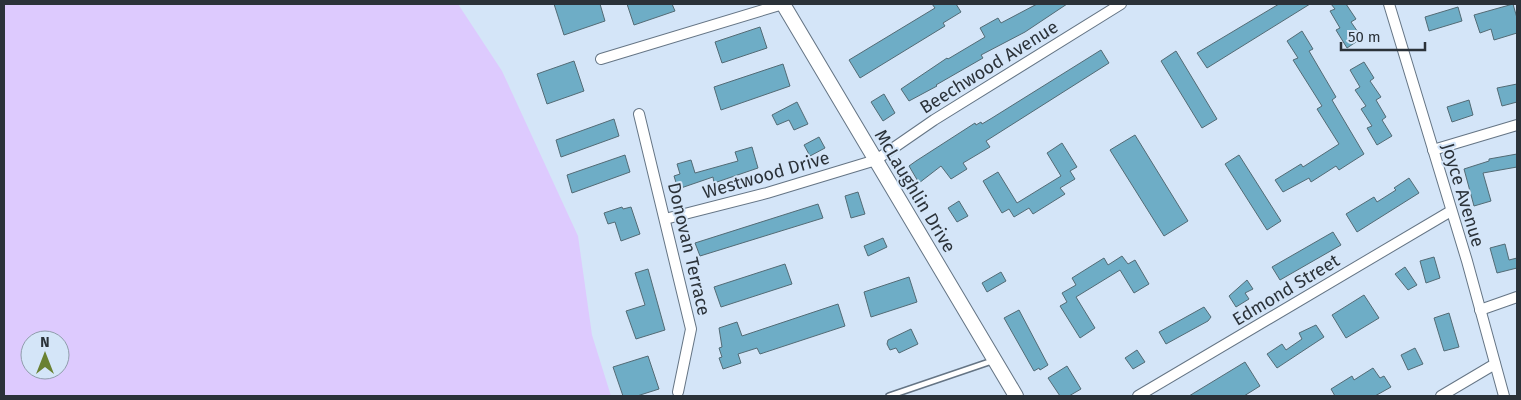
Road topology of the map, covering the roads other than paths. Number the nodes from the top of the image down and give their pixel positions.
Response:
1 (783, 4) edge
2 (1121, 4) edge
3 (1389, 4) edge
4 (601, 59) dead end
5 (639, 114) dead end
6 (1517, 124) edge
7 (1433, 150) junction
8 (876, 160) junction
9 (1451, 211) junction
10 (665, 219) junction
11 (1517, 297) edge
12 (1480, 310) junction
13 (995, 360) junction
14 (1495, 364) junction
15 (678, 392) dead end
16 (889, 396) edge
17 (1016, 396) edge
18 (1138, 396) edge
19 (1441, 396) edge
20 (1504, 396) edge

1 - 4 street
1 - 8 main road, McLaughlin Drive
2 - 8 street, Beechwood Avenue
3 - 7 street, Joyce Avenue
5 - 10 street, Donovan Terrace
6 - 7 street
7 - 9 street, Joyce Avenue
8 - 10 street, Westwood Drive
8 - 13 main road, McLaughlin Drive
9 - 12 street, Joyce Avenue
9 - 18 street, Edmond Street
10 - 15 street, Donovan Terrace
11 - 12 street
12 - 14 street, Joyce Avenue
13 - 16 lane
13 - 17 main road, McLaughlin Drive
14 - 19 street
14 - 20 street, Joyce Avenue

